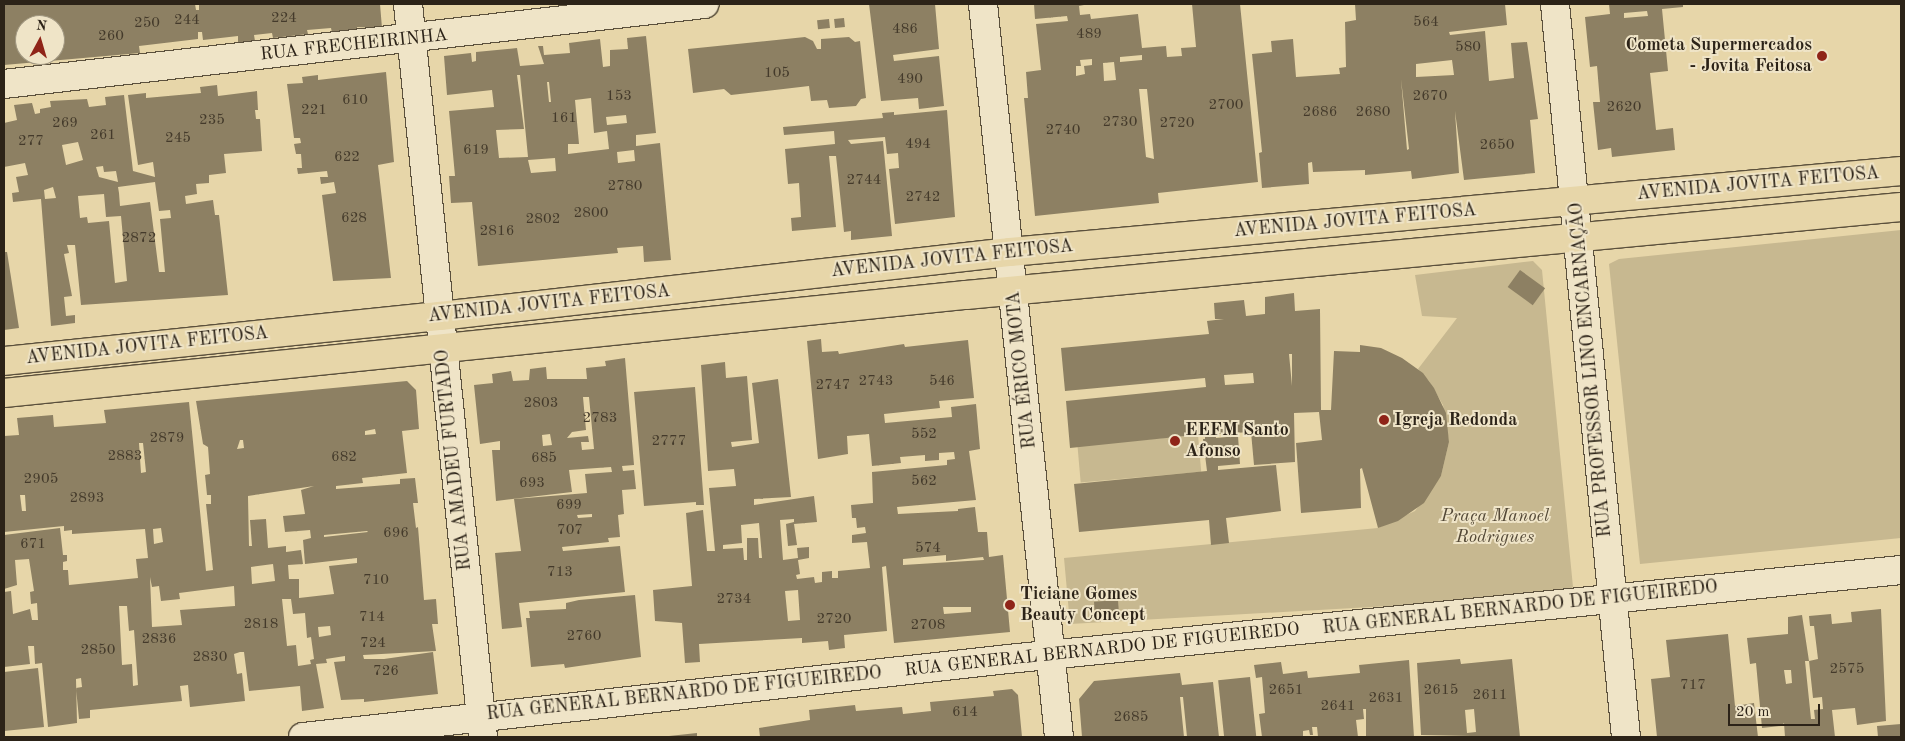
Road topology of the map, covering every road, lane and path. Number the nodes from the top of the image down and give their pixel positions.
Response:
1 (408, 4) edge
2 (704, 4) edge
3 (983, 4) edge
4 (1555, 4) edge
5 (412, 39) junction
6 (4, 84) edge
7 (1901, 171) edge
8 (1575, 201) junction
9 (1901, 207) edge
10 (1579, 236) junction
11 (1010, 252) junction
12 (1014, 292) junction
13 (440, 316) junction
14 (443, 349) junction
15 (4, 361) edge
16 (4, 394) edge
17 (1901, 570) edge
18 (1611, 598) junction
19 (1051, 655) junction
20 (482, 727) edge
21 (303, 737) edge
22 (1059, 737) edge
23 (1626, 737) edge

1 - 5 street, RUA AMADEU FURTADO
2 - 5 street, RUA FRECHEIRINHA
3 - 11 street, RUA ÉRICO MOTA
4 - 8 street, RUA PROFESSOR LINO ENCARNAÇÃO
5 - 6 street, RUA FRECHEIRINHA
5 - 13 street, RUA AMADEU FURTADO
7 - 8 main road, AVENIDA JOVITA FEITOSA
8 - 10 street, RUA PROFESSOR LINO ENCARNAÇÃO
8 - 11 main road, AVENIDA JOVITA FEITOSA
9 - 10 main road, AVENIDA JOVITA FEITOSA
10 - 12 main road, AVENIDA JOVITA FEITOSA
10 - 18 street, RUA PROFESSOR LINO ENCARNAÇÃO
11 - 12 street, RUA ÉRICO MOTA
11 - 13 main road, AVENIDA JOVITA FEITOSA
12 - 14 main road, AVENIDA JOVITA FEITOSA
12 - 19 street, RUA ÉRICO MOTA
13 - 14 street, RUA AMADEU FURTADO
13 - 15 main road, AVENIDA JOVITA FEITOSA
14 - 16 main road, AVENIDA JOVITA FEITOSA
14 - 20 street, RUA AMADEU FURTADO
17 - 18 street, RUA GENERAL BERNARDO DE FIGUEIREDO
18 - 19 street, RUA GENERAL BERNARDO DE FIGUEIREDO
18 - 23 street, RUA PROFESSOR LINO ENCARNAÇÃO
19 - 20 street, RUA GENERAL BERNARDO DE FIGUEIREDO
19 - 22 street, RUA ÉRICO MOTA
20 - 21 street, RUA GENERAL BERNARDO DE FIGUEIREDO

